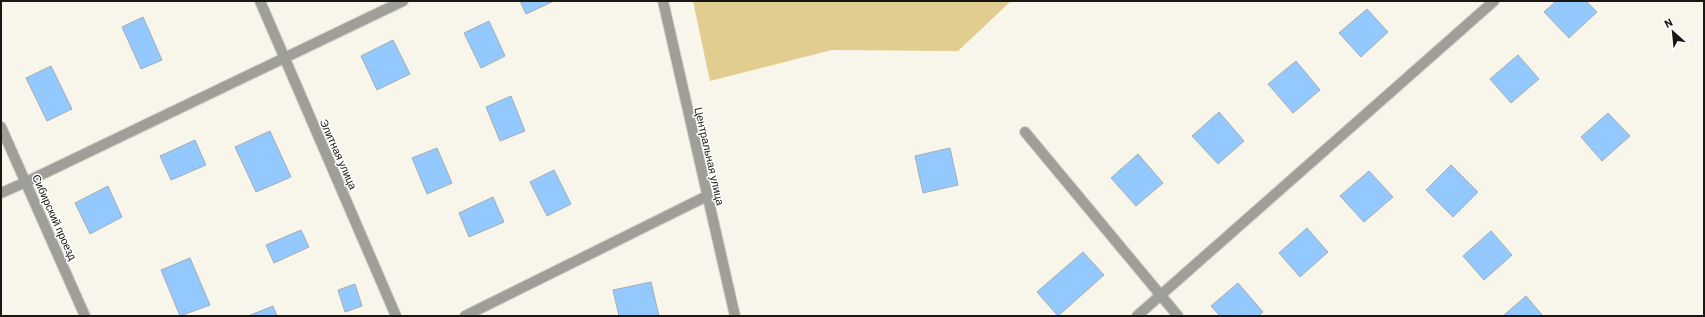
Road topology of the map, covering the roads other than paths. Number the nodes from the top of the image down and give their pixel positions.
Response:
1 (260, 1) edge
2 (403, 1) edge
3 (663, 1) edge
4 (1494, 1) edge
5 (284, 58) junction
6 (1, 127) edge
7 (1025, 132) dead end
8 (26, 182) junction
9 (1, 193) edge
10 (707, 196) junction
11 (1160, 295) junction
12 (86, 316) edge
13 (396, 316) edge
14 (465, 316) edge
15 (735, 316) edge
16 (1137, 316) edge
17 (1178, 316) edge

1 - 5 street, Элитная улица
2 - 5 street
3 - 10 street, Центральная улица
4 - 11 street
5 - 8 street
5 - 13 street, Элитная улица
6 - 8 street, Сибирский проезд
7 - 11 street
8 - 9 street
8 - 12 street, Сибирский проезд
10 - 14 street
10 - 15 street, Центральная улица
11 - 16 street
11 - 17 street

